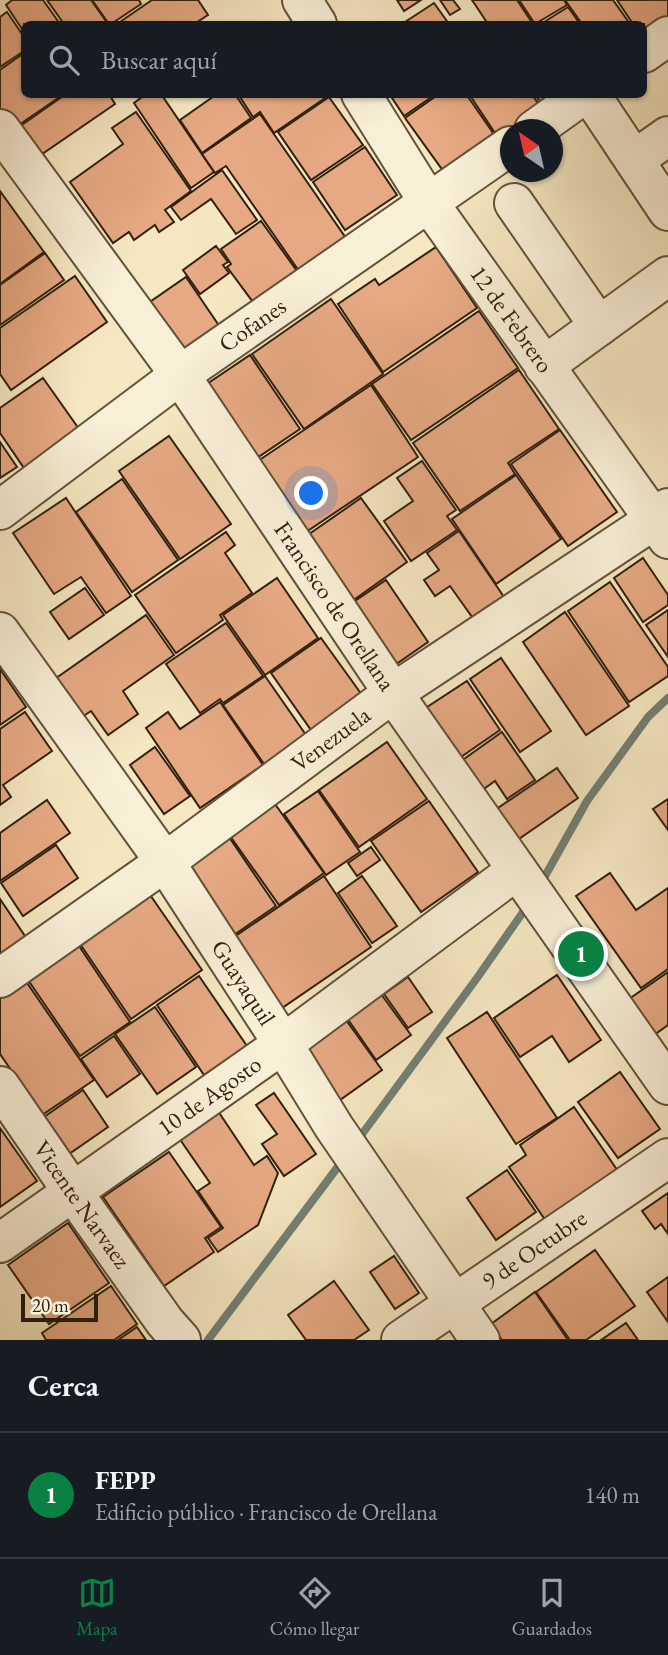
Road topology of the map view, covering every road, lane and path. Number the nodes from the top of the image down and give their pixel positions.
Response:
1 (302, 0) edge
2 (315, 21) edge
3 (668, 36) edge
4 (647, 50) edge
5 (363, 98) edge
6 (578, 98) edge
7 (593, 98) edge
8 (549, 119) edge
9 (0, 129) edge
10 (668, 136) edge
11 (500, 153) edge
12 (634, 160) junction
13 (429, 203) junction
14 (514, 203) dead end
15 (668, 211) edge
16 (668, 276) edge
17 (600, 326) junction
18 (544, 366) junction
19 (180, 375) junction
20 (0, 510) edge
21 (663, 522) edge
22 (0, 632) edge
23 (393, 693) junction
24 (165, 862) junction
25 (517, 870) junction
26 (0, 978) edge
27 (283, 1044) junction
28 (668, 1085) edge
29 (0, 1086) edge
30 (668, 1158) edge
31 (72, 1191) junction
32 (0, 1242) edge
33 (455, 1303) junction
34 (173, 1331) edge
35 (401, 1340) edge
36 (480, 1340) edge

1 - 2 street
3 - 4 street
5 - 13 street, 12 de Febrero
6 - 8 street
7 - 12 street
9 - 19 street, Francisco de Orellana
10 - 12 street
11 - 13 street, Cofanes
12 - 15 street
13 - 18 street, 12 de Febrero
13 - 19 street, Cofanes
14 - 17 street
16 - 17 street
17 - 18 street
18 - 21 street, 12 de Febrero
19 - 20 street, Cofanes
19 - 23 street, Francisco de Orellana
21 - 23 street, Venezuela
22 - 24 street, Guayaquil
23 - 24 street, Venezuela
23 - 25 street, Francisco de Orellana
24 - 26 street, Venezuela
24 - 27 street, Guayaquil
25 - 27 street, 10 de Agosto
25 - 28 street, Francisco de Orellana
27 - 31 street, 10 de Agosto
27 - 33 street, Guayaquil
29 - 31 street, Vicente Narvaez
30 - 33 street, 9 de Octubre
31 - 32 street, 10 de Agosto
31 - 34 street, Vicente Narvaez
33 - 35 street, 9 de Octubre
33 - 36 street, Guayaquil

